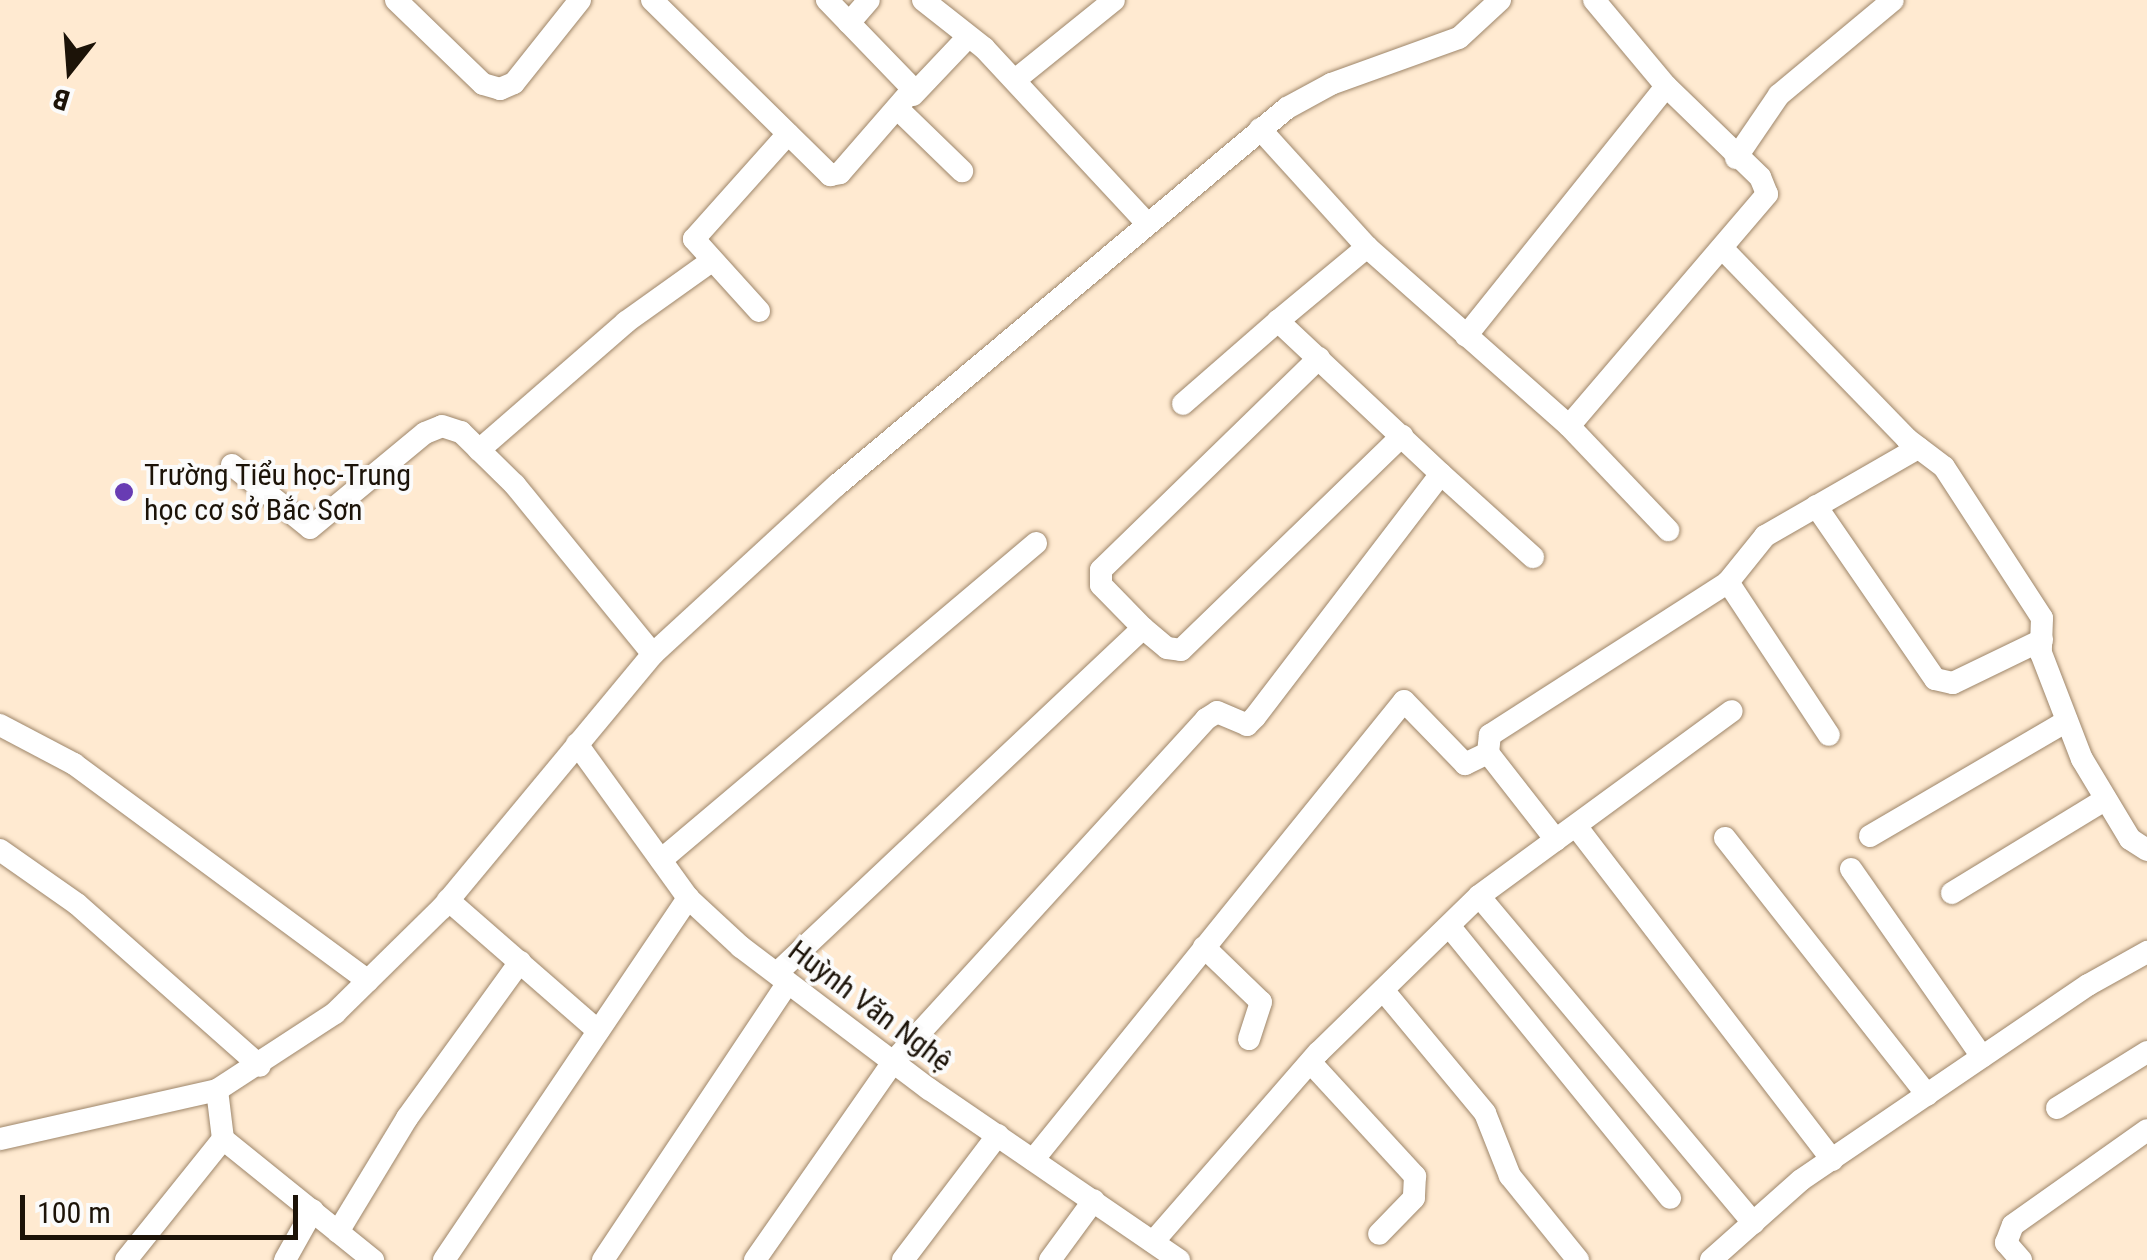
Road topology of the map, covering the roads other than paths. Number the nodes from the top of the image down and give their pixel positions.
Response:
1 (396, 0) edge
2 (580, 0) edge
3 (652, 0) edge
4 (827, 0) edge
5 (869, 0) edge
6 (923, 0) edge
7 (1500, 0) edge
8 (1594, 0) edge
9 (1893, 0) edge
10 (1103, 3) edge
11 (848, 23) junction
12 (966, 38) junction
13 (1015, 80) junction
14 (1666, 86) junction
15 (906, 102) junction
16 (1260, 129) junction
17 (788, 134) junction
18 (1736, 158) junction
19 (962, 171) dead end
20 (1145, 220) junction
21 (1367, 247) junction
22 (1722, 248) junction
23 (710, 262) junction
24 (759, 311) dead end
25 (1278, 321) junction
26 (1466, 336) junction
27 (1319, 358) junction
28 (1183, 404) dead end
29 (1569, 426) junction
30 (1402, 436) junction
31 (1918, 448) junction
32 (479, 450) junction
33 (232, 465) dead end
34 (1441, 474) junction
35 (1816, 506) junction
36 (1668, 530) dead end
37 (1036, 542) dead end
38 (1533, 557) dead end
39 (1728, 582) junction
40 (1143, 628) junction
41 (2042, 640) junction
42 (653, 654) junction
43 (1732, 711) dead end
44 (2067, 721) junction
45 (0, 725) edge
46 (1829, 735) dead end
47 (576, 744) junction
48 (1488, 753) junction
49 (2106, 799) junction
50 (1576, 826) junction
51 (1870, 836) dead end
52 (1725, 838) dead end
53 (1556, 840) junction
54 (0, 850) edge
55 (2147, 850) edge
56 (661, 860) junction
57 (1851, 869) dead end
58 (1952, 893) dead end
59 (1478, 896) junction
60 (688, 898) junction
61 (448, 900) junction
62 (1450, 927) junction
63 (1204, 948) junction
64 (2147, 952) edge
65 (520, 962) junction
66 (782, 978) junction
67 (368, 981) junction
68 (1383, 990) junction
69 (598, 1030) junction
70 (1249, 1040) dead end
71 (1982, 1057) junction
72 (893, 1062) junction
73 (1310, 1062) junction
74 (2143, 1062) edge
75 (260, 1066) junction
76 (217, 1090) junction
77 (1927, 1095) junction
78 (2058, 1108) dead end
79 (2147, 1130) edge
80 (998, 1135) junction
81 (0, 1138) edge
82 (224, 1139) junction
83 (1034, 1160) junction
84 (1832, 1160) junction
85 (1670, 1198) dead end
86 (1094, 1200) junction
87 (313, 1210) junction
88 (1752, 1223) junction
89 (338, 1232) junction
90 (1379, 1234) dead end
91 (1153, 1242) junction
92 (126, 1260) edge
93 (284, 1260) edge
94 (374, 1260) edge
95 (444, 1260) edge
96 (603, 1260) edge
97 (755, 1260) edge
98 (903, 1260) edge
99 (1050, 1260) edge
100 (1180, 1260) edge
101 (1578, 1260) edge
102 (1711, 1260) edge
103 (2021, 1260) edge

1 - 2 street
3 - 17 street
4 - 11 street
5 - 11 street
6 - 12 street
7 - 16 street
8 - 14 street
9 - 18 street
10 - 13 street
11 - 15 street
12 - 13 street
12 - 15 street
13 - 20 street
14 - 18 street
14 - 26 street
15 - 17 street
15 - 19 street
16 - 20 street
16 - 21 street
17 - 23 street
18 - 22 street
20 - 42 street
21 - 25 street
21 - 26 street
22 - 29 street
22 - 31 street
23 - 24 street
23 - 32 street
25 - 27 street
25 - 28 street
26 - 29 street
27 - 30 street
27 - 40 street
29 - 36 street
30 - 34 street
30 - 40 street
31 - 35 street
31 - 41 street
32 - 33 street
32 - 42 street
34 - 38 street
34 - 72 street
35 - 39 street
35 - 41 street
37 - 56 street
39 - 46 street
39 - 48 street
40 - 66 street
41 - 44 street
42 - 47 street
43 - 50 street
44 - 49 street
44 - 51 street
45 - 67 street
47 - 56 street, Huỳnh Văn Nghệ
47 - 61 street
48 - 53 street
48 - 63 street
49 - 55 street
49 - 58 street
50 - 53 street
50 - 84 street
52 - 77 street
53 - 59 street
54 - 75 street
56 - 60 street, Huỳnh Văn Nghệ
57 - 71 street
59 - 62 street
59 - 88 street
60 - 66 street, Huỳnh Văn Nghệ
60 - 69 street
61 - 65 street
61 - 67 street
62 - 68 street
62 - 85 street
63 - 70 street
63 - 83 street
64 - 71 street
65 - 69 street
65 - 89 street
66 - 72 street, Huỳnh Văn Nghệ
66 - 96 street
67 - 75 street
68 - 73 street
68 - 101 street
69 - 95 street
71 - 77 street
72 - 80 street, Huỳnh Văn Nghệ
72 - 97 street
73 - 90 street
73 - 91 street
74 - 78 street
75 - 76 street
76 - 81 street
76 - 82 street
77 - 84 street
79 - 103 street
80 - 83 street, Huỳnh Văn Nghệ
80 - 98 street
82 - 87 street
82 - 92 street
83 - 86 street, Huỳnh Văn Nghệ
84 - 88 street
86 - 91 street, Huỳnh Văn Nghệ
86 - 99 street
87 - 89 street
87 - 93 street
88 - 102 street
89 - 94 street
91 - 100 street, Huỳnh Văn Nghệ

